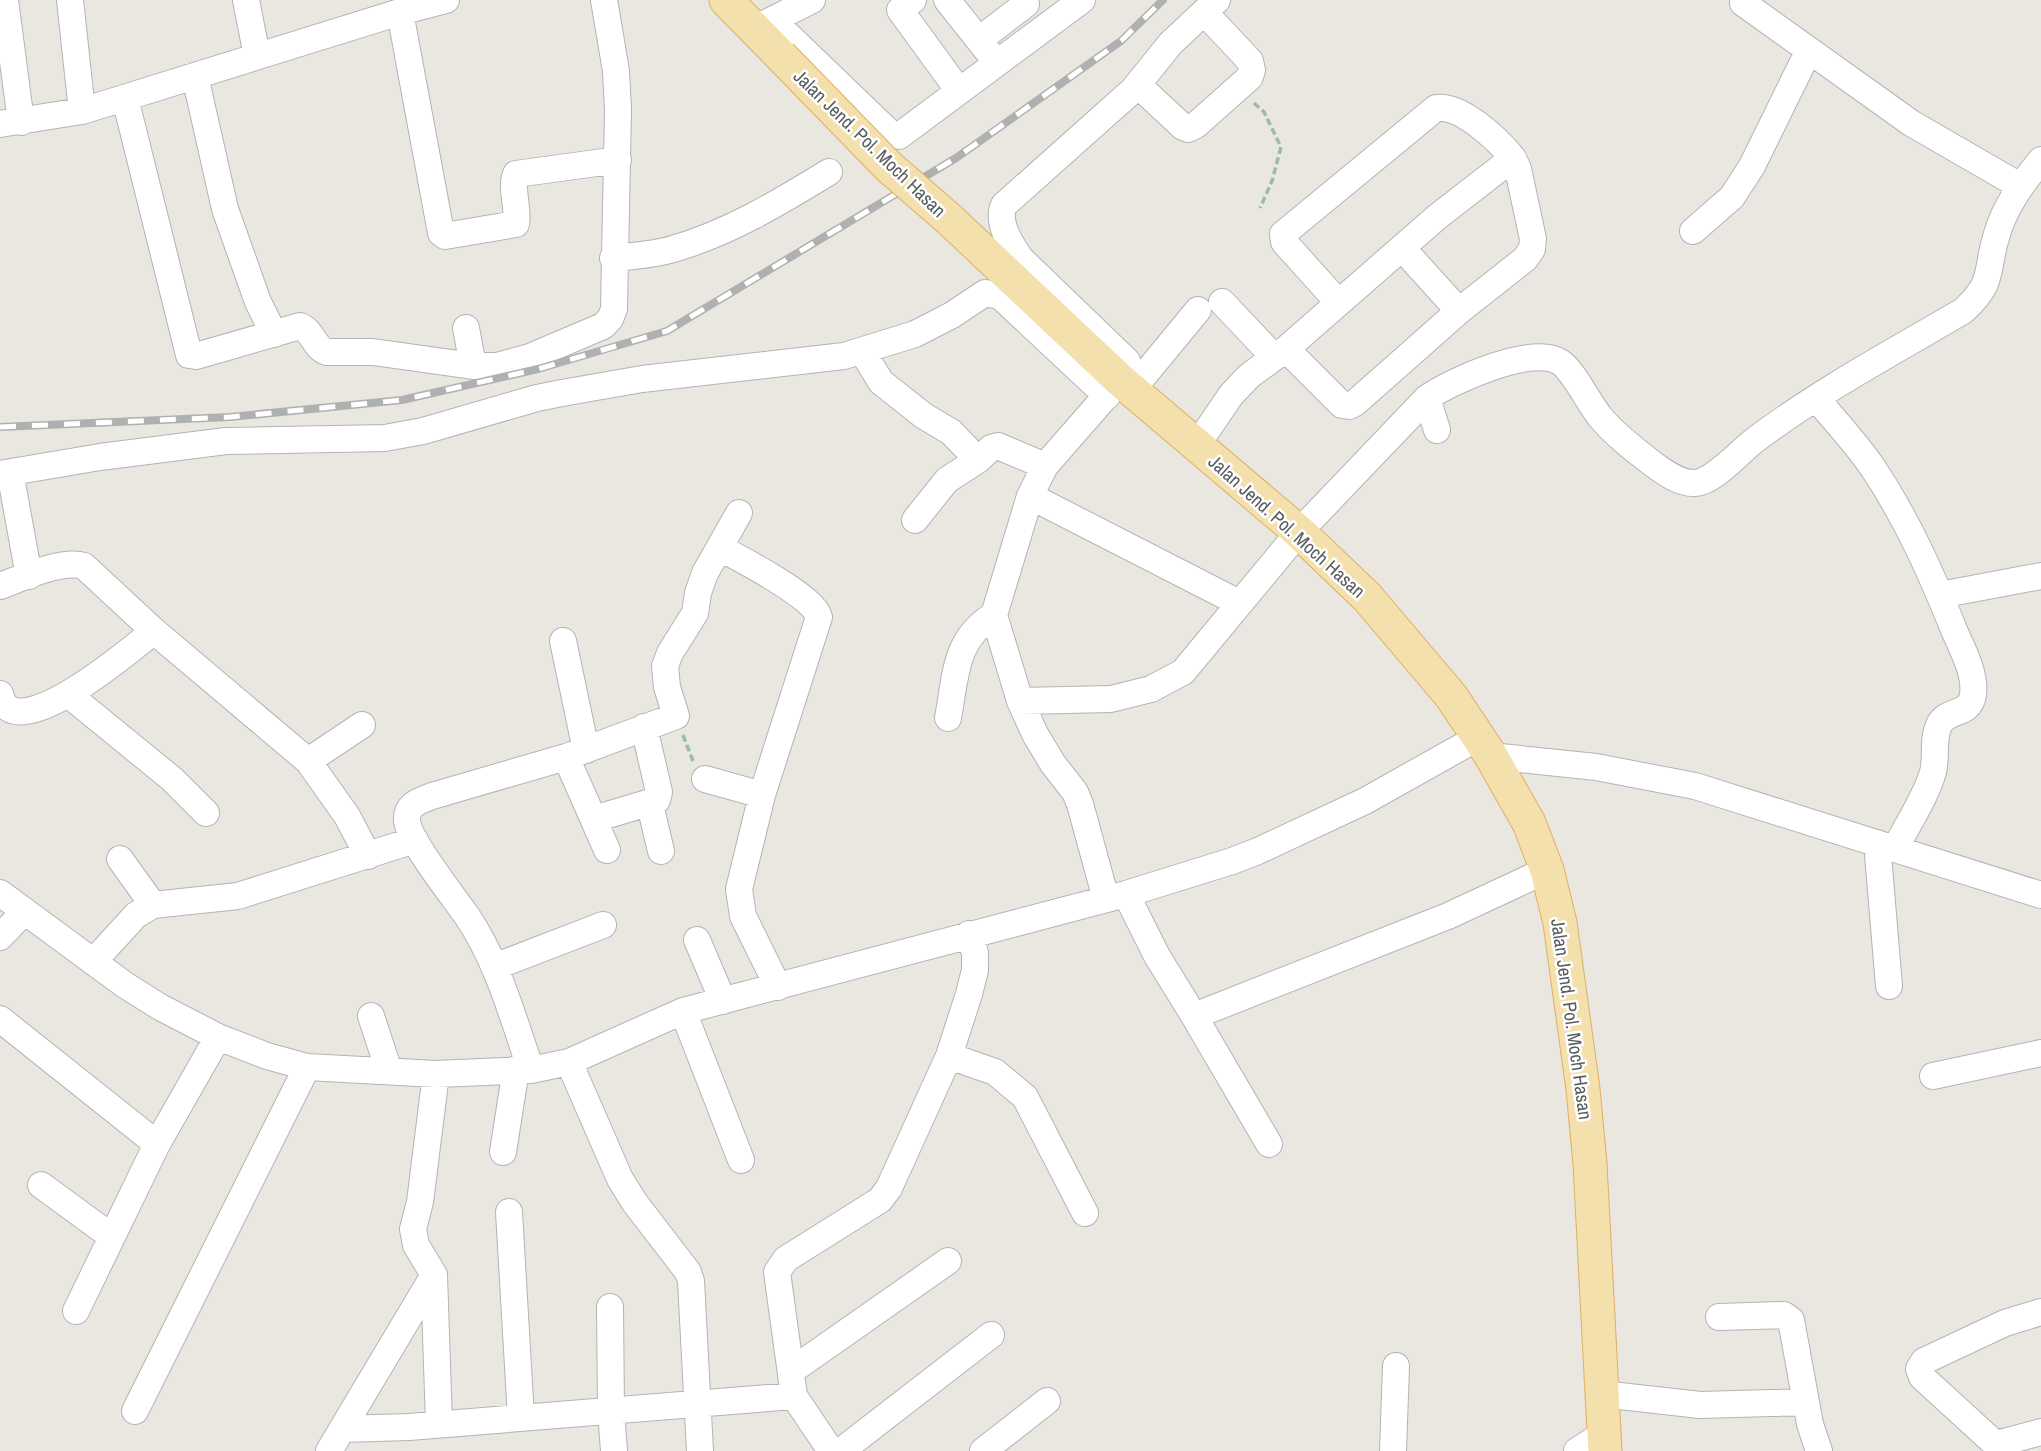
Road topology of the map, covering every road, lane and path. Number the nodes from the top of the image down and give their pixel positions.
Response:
1 (5, 0) edge
2 (70, 0) edge
3 (246, 0) edge
4 (446, 0) edge
5 (604, 0) edge
6 (726, 0) edge
7 (812, 0) edge
8 (947, 0) edge
9 (1082, 0) edge
10 (1029, 1) edge
11 (902, 3) edge
12 (1743, 3) dead end
13 (1210, 6) edge
14 (402, 7) edge
15 (770, 40) junction
16 (979, 40) junction
17 (1808, 52) junction
18 (257, 56) junction
19 (997, 63) junction
20 (195, 76) junction
21 (1138, 85) junction
22 (1238, 87) junction
23 (959, 91) junction
24 (125, 98) junction
25 (82, 111) junction
26 (11, 123) edge
27 (1513, 158) junction
28 (618, 160) junction
29 (2041, 160) edge
30 (829, 172) dead end
31 (2020, 186) junction
32 (1260, 208) dead end
33 (1693, 231) dead end
34 (1402, 248) junction
35 (613, 258) junction
36 (1338, 302) junction
37 (1459, 311) junction
38 (466, 328) dead end
39 (274, 334) junction
40 (862, 351) junction
41 (1279, 353) junction
42 (473, 366) junction
43 (1120, 388) junction
44 (1816, 397) junction
45 (1426, 398) junction
46 (1437, 430) dead end
47 (1197, 445) junction
48 (978, 460) junction
49 (1045, 466) junction
50 (5, 473) edge
51 (1030, 496) junction
52 (739, 513) dead end
53 (915, 520) dead end
54 (1300, 532) junction
55 (720, 548) junction
56 (29, 576) junction
57 (2041, 576) edge
58 (0, 586) edge
59 (1940, 594) junction
60 (1239, 603) junction
61 (994, 615) junction
62 (154, 631) junction
63 (563, 641) dead end
64 (0, 694) edge
65 (69, 695) junction
66 (1020, 701) junction
67 (676, 716) junction
68 (948, 718) dead end
69 (362, 725) dead end
70 (644, 727) junction
71 (1485, 747) junction
72 (576, 754) junction
73 (308, 761) junction
74 (705, 779) joint
75 (762, 795) junction
76 (651, 802) junction
77 (206, 813) dead end
78 (594, 819) junction
79 (415, 840) junction
80 (1886, 846) junction
81 (607, 849) dead end
82 (661, 851) dead end
83 (369, 856) junction
84 (120, 859) dead end
85 (1547, 870) junction
86 (0, 893) edge
87 (2041, 895) edge
88 (1116, 897) junction
89 (153, 905) junction
90 (25, 911) junction
91 (603, 925) dead end
92 (970, 934) junction
93 (0, 937) edge
94 (697, 940) dead end
95 (93, 962) junction
96 (494, 967) junction
97 (1889, 986) dead end
98 (778, 987) junction
99 (723, 1002) junction
100 (683, 1011) junction
101 (371, 1016) dead end
102 (1194, 1016) junction
103 (5, 1033) edge
104 (218, 1037) junction
105 (2041, 1053) edge
106 (949, 1056) junction
107 (569, 1062) junction
108 (307, 1067) junction
109 (524, 1070) junction
110 (388, 1071) junction
111 (436, 1074) junction
112 (1933, 1076) dead end
113 (157, 1144) junction
114 (1269, 1144) dead end
115 (503, 1152) dead end
116 (741, 1160) dead end
117 (41, 1185) dead end
118 (509, 1212) dead end
119 (1084, 1213) dead end
120 (112, 1237) junction
121 (948, 1261) dead end
122 (434, 1275) junction
123 (610, 1307) dead end
124 (76, 1311) dead end
125 (2041, 1312) edge
126 (1719, 1317) dead end
127 (991, 1335) dead end
128 (1396, 1366) dead end
129 (792, 1384) junction
130 (1602, 1394) junction
131 (1047, 1401) dead end
132 (1806, 1402) junction
133 (698, 1403) junction
134 (135, 1411) dead end
135 (611, 1411) junction
136 (521, 1418) junction
137 (439, 1424) junction
138 (343, 1429) junction
139 (2041, 1432) edge
140 (411, 1439) edge
141 (1595, 1445) edge
142 (329, 1451) edge
143 (614, 1451) edge
144 (700, 1451) edge
145 (831, 1451) edge
146 (841, 1451) edge
147 (983, 1451) edge
148 (1393, 1451) edge
149 (1819, 1451) edge

1 - 26 street
2 - 25 street
3 - 18 street
4 - 14 street
5 - 28 street
6 - 15 main road, Jalan Jend. Pol. Moch Hasan
7 - 15 street
8 - 16 street
9 - 19 street
10 - 16 street
11 - 23 street
12 - 17 street
13 - 21 street
13 - 22 street
14 - 18 street
14 - 28 street
15 - 23 street
15 - 43 main road, Jalan Jend. Pol. Moch Hasan, bridge
16 - 19 street
17 - 31 street
17 - 33 street
18 - 20 street
19 - 23 street
20 - 24 street
20 - 39 street
21 - 22 street
21 - 43 street
22 - 32 path
24 - 25 street
24 - 39 street
25 - 26 street
27 - 34 street
27 - 36 street
27 - 37 street
28 - 35 street
29 - 31 street
30 - 35 street
31 - 44 street
34 - 36 street
34 - 37 street
35 - 42 street
36 - 41 street
37 - 41 street
38 - 42 street
39 - 42 street
40 - 43 street
40 - 48 street
40 - 50 street
41 - 43 street
41 - 47 street
43 - 47 main road, Jalan Jend. Pol. Moch Hasan
43 - 49 street
44 - 45 street
44 - 59 street
45 - 46 street
45 - 54 street
47 - 54 main road, Jalan Jend. Pol. Moch Hasan
48 - 49 street
48 - 53 street
49 - 51 street
50 - 56 street
51 - 60 street
51 - 61 street
52 - 55 street
54 - 60 street
54 - 71 main road, Jalan Jend. Pol. Moch Hasan
55 - 67 street
55 - 75 street
56 - 58 street
56 - 62 street
57 - 59 street
59 - 80 street
60 - 66 street
61 - 66 street
61 - 68 street
62 - 65 street
62 - 73 street
63 - 72 street
64 - 65 street
65 - 77 street
66 - 88 street
67 - 70 street
67 - 74 path
69 - 73 street
70 - 72 street
70 - 76 street
71 - 80 street
71 - 85 main road, Jalan Jend. Pol. Moch Hasan
71 - 88 street
72 - 78 street
72 - 79 street
73 - 83 street
74 - 75 street
75 - 98 street
76 - 78 street
76 - 82 street
78 - 81 street
79 - 83 street
79 - 96 street
80 - 87 street
80 - 97 street
83 - 89 street
84 - 89 street
85 - 102 street
85 - 130 main road, Jalan Jend. Pol. Moch Hasan
86 - 90 street
88 - 92 street
88 - 102 street
89 - 95 street
90 - 93 street
90 - 95 street
91 - 96 street
92 - 98 street
92 - 106 street
94 - 99 street
95 - 104 street
96 - 109 street
98 - 99 street
99 - 100 street
100 - 107 street
100 - 116 street
101 - 110 street
102 - 114 street
103 - 113 street
104 - 108 street
104 - 113 street
105 - 112 street
106 - 119 street
106 - 129 street
107 - 109 street
107 - 133 street
108 - 110 street
108 - 134 street
109 - 111 street
109 - 115 street
110 - 111 street
111 - 122 street
113 - 120 street
117 - 120 street
118 - 136 street
120 - 124 street
121 - 129 street
122 - 137 street
122 - 138 street
123 - 135 street
125 - 139 street
126 - 132 street
127 - 146 street
128 - 148 street
129 - 133 street
129 - 145 street
130 - 132 street
130 - 141 main road, Jalan Jend. Pol. Moch Hasan
131 - 147 street
132 - 149 street
133 - 135 street
133 - 144 street
135 - 136 street
135 - 143 street
136 - 137 street
137 - 140 street
138 - 140 street
138 - 142 street

